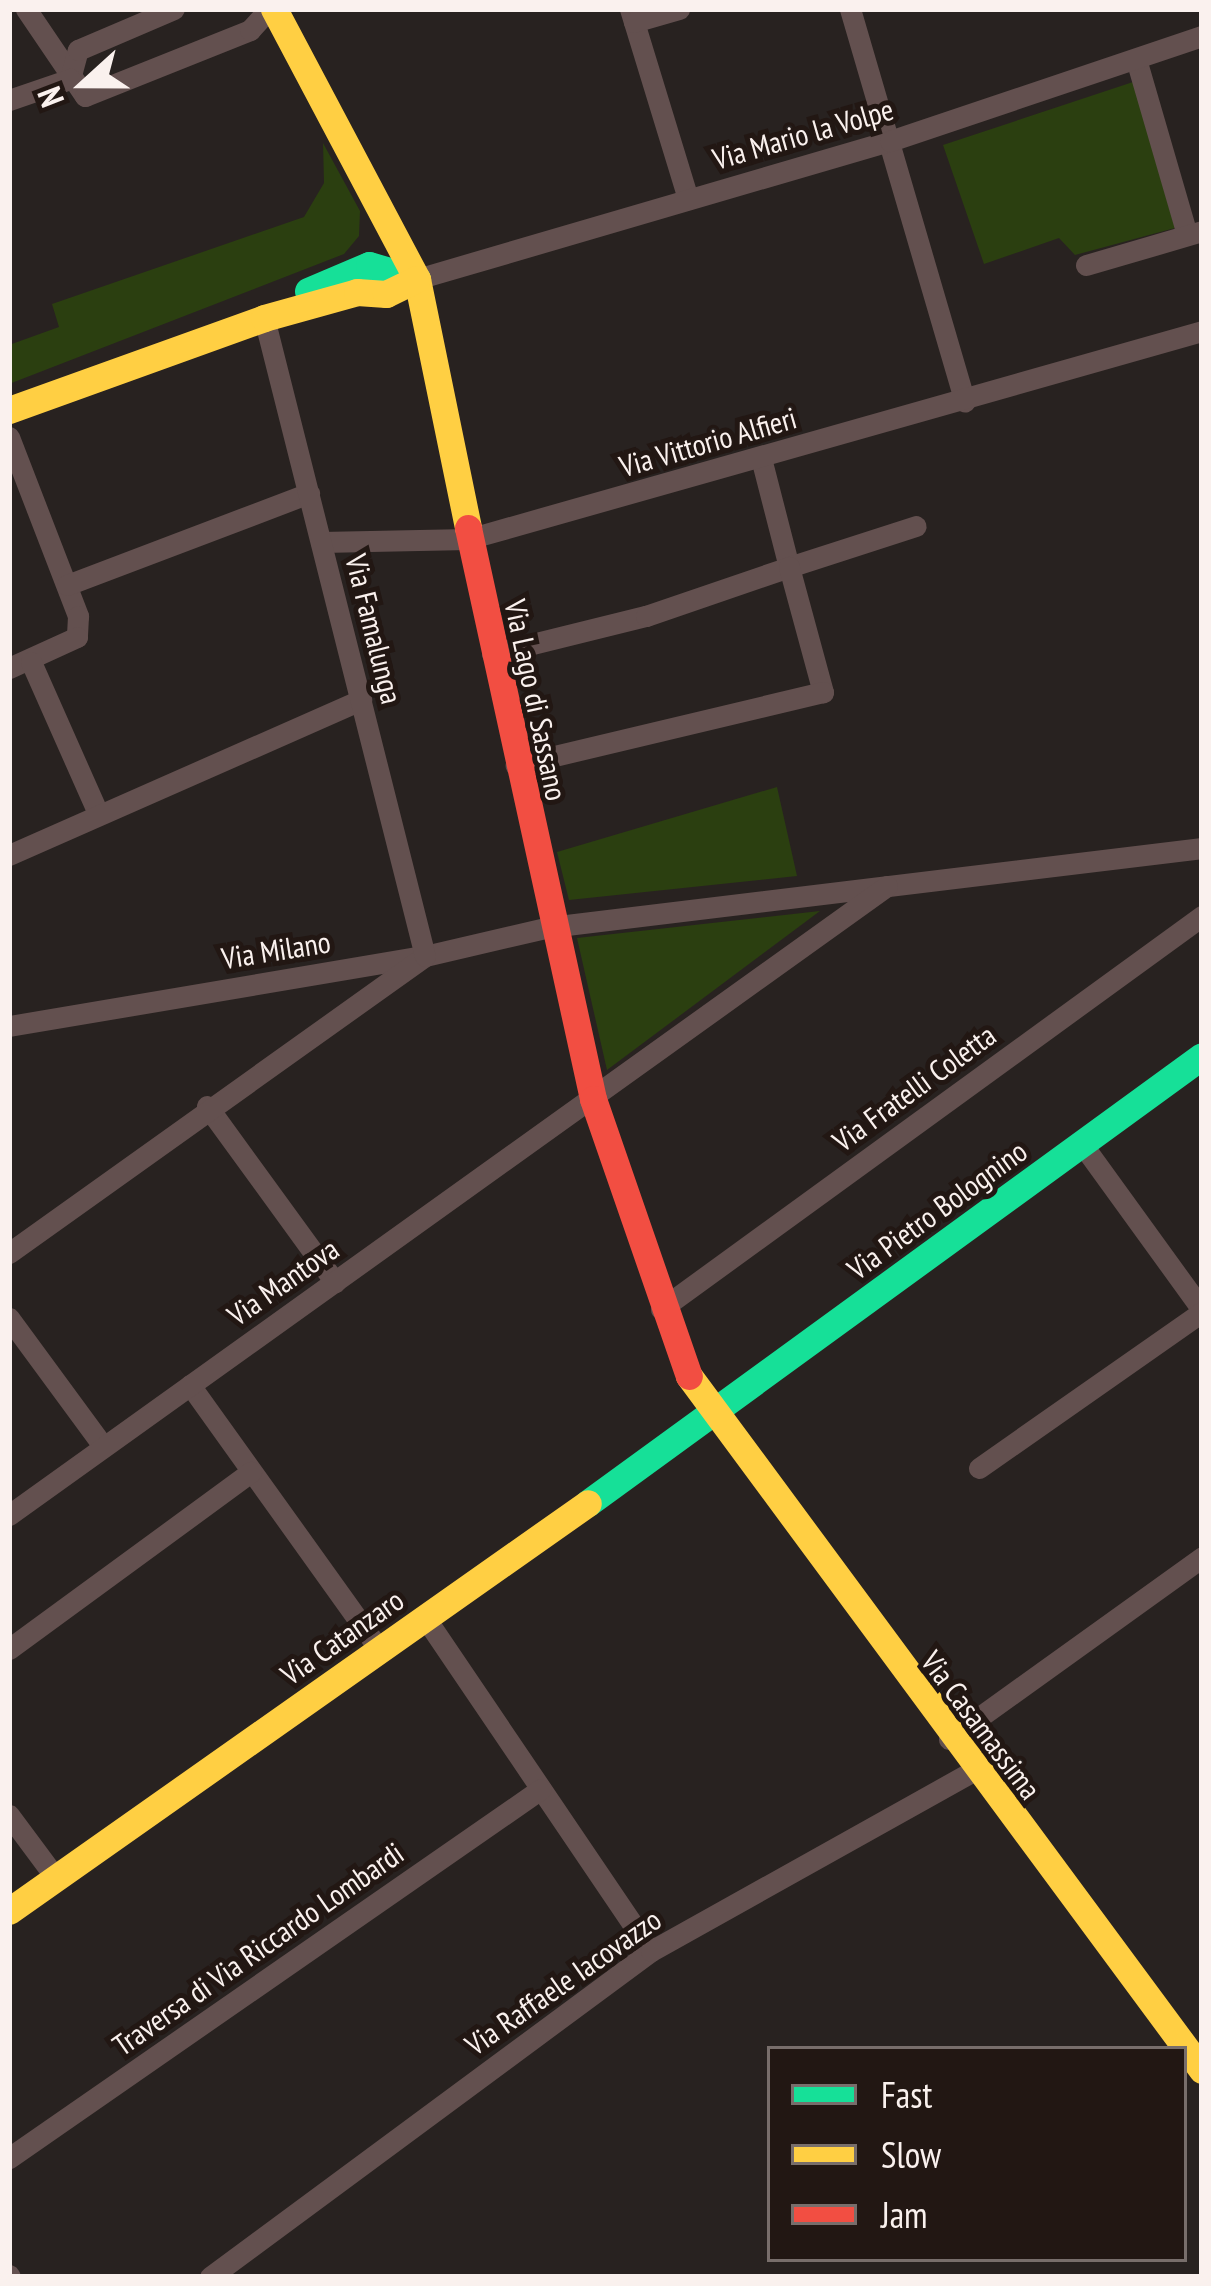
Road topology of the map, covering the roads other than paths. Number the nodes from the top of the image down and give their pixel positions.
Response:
1 (26, 9) edge
2 (173, 9) edge
3 (272, 9) edge
4 (679, 9) edge
5 (850, 9) edge
6 (632, 15) edge
7 (1202, 36) edge
8 (1136, 59) junction
9 (70, 79) junction
10 (9, 100) edge
11 (890, 141) junction
12 (688, 199) junction
13 (381, 208) junction
14 (1195, 234) edge
15 (369, 265) junction
16 (1086, 265) dead end
17 (417, 279) junction
18 (263, 318) junction
19 (1202, 331) edge
20 (965, 401) junction
21 (9, 410) edge
22 (9, 437) edge
23 (761, 458) junction
24 (309, 493) junction
25 (916, 526) dead end
26 (468, 539) junction
27 (321, 542) junction
28 (789, 567) junction
29 (67, 585) junction
30 (492, 654) junction
31 (20, 665) edge
32 (361, 700) junction
33 (516, 765) junction
34 (98, 813) junction
35 (1202, 848) edge
36 (9, 855) edge
37 (889, 885) junction
38 (1202, 916) edge
39 (550, 927) junction
40 (425, 956) junction
41 (9, 1026) edge
42 (1202, 1056) edge
43 (593, 1099) junction
44 (207, 1106) junction
45 (1082, 1144) junction
46 (9, 1253) edge
47 (335, 1282) junction
48 (661, 1309) junction
49 (1202, 1311) edge
50 (9, 1318) edge
51 (190, 1385) junction
52 (711, 1416) junction
53 (104, 1446) junction
54 (979, 1468) dead end
55 (251, 1472) junction
56 (9, 1515) edge
57 (1202, 1557) edge
58 (426, 1619) junction
59 (9, 1649) edge
60 (380, 1650) junction
61 (949, 1739) junction
62 (973, 1771) junction
63 (541, 1789) junction
64 (9, 1815) edge
65 (55, 1877) junction
66 (9, 1911) edge
67 (651, 1951) junction
68 (1184, 2046) edge
69 (9, 2158) edge
70 (210, 2277) edge

1 - 9 street
2 - 9 street
3 - 9 street
3 - 13 main road, Via Lago di Sassano
4 - 6 street
5 - 11 street
6 - 12 street
7 - 8 street, Via Mario la Volpe
8 - 11 street, Via Mario la Volpe
8 - 14 street
9 - 10 street
11 - 12 street, Via Mario la Volpe
11 - 20 street
12 - 17 street, Via Mario la Volpe
13 - 15 main road
13 - 17 main road, Via Lago di Sassano
14 - 16 street
15 - 17 main road
15 - 18 main road
17 - 18 main road
17 - 26 main road, Via Lago di Sassano
18 - 21 main road
18 - 24 street, Via Famalunga
19 - 20 street, Via Vittorio Alfieri
20 - 23 street, Via Vittorio Alfieri
22 - 29 street
23 - 26 street, Via Vittorio Alfieri
23 - 28 street
24 - 27 street, Via Famalunga
24 - 29 street
25 - 28 street
26 - 27 street, Via Vittorio Alfieri
26 - 30 main road, Via Lago di Sassano
27 - 32 street, Via Famalunga
28 - 30 street
28 - 33 street
29 - 31 street
30 - 33 main road, Via Lago di Sassano
31 - 34 street
32 - 34 street
32 - 40 street, Via Famalunga
33 - 39 main road, Via Lago di Sassano
34 - 36 street
35 - 37 street, Via Milano
37 - 39 street, Via Milano
37 - 43 street, Via Mantova
38 - 48 street, Via Fratelli Coletta
39 - 40 street, Via Milano
39 - 43 main road, Via Lago di Sassano
40 - 41 street, Via Milano
40 - 44 street
42 - 45 main road, Via Pietro Bolognino
43 - 47 street, Via Mantova
43 - 48 main road, Via Lago di Sassano
44 - 46 street
44 - 47 street
45 - 49 street
45 - 52 main road, Via Pietro Bolognino
47 - 51 street, Via Mantova
48 - 52 main road, Via Lago di Sassano
49 - 54 street
50 - 53 street
51 - 53 street, Via Mantova
51 - 55 street
52 - 58 main road, Via Catanzaro
52 - 61 main road, Via Casamassima
53 - 56 street, Via Mantova
55 - 59 street
55 - 60 street
57 - 61 street
58 - 60 main road, Via Catanzaro
58 - 63 street
60 - 65 main road, Via Catanzaro
61 - 62 main road, Via Casamassima
62 - 67 street, Via Raffaele Iacovazzo
62 - 68 main road, Via Casamassima
63 - 67 street
63 - 69 street, Traversa di Via Riccardo Lombardi
64 - 65 street
65 - 66 main road, Via Catanzaro
67 - 70 street, Via Raffaele Iacovazzo

